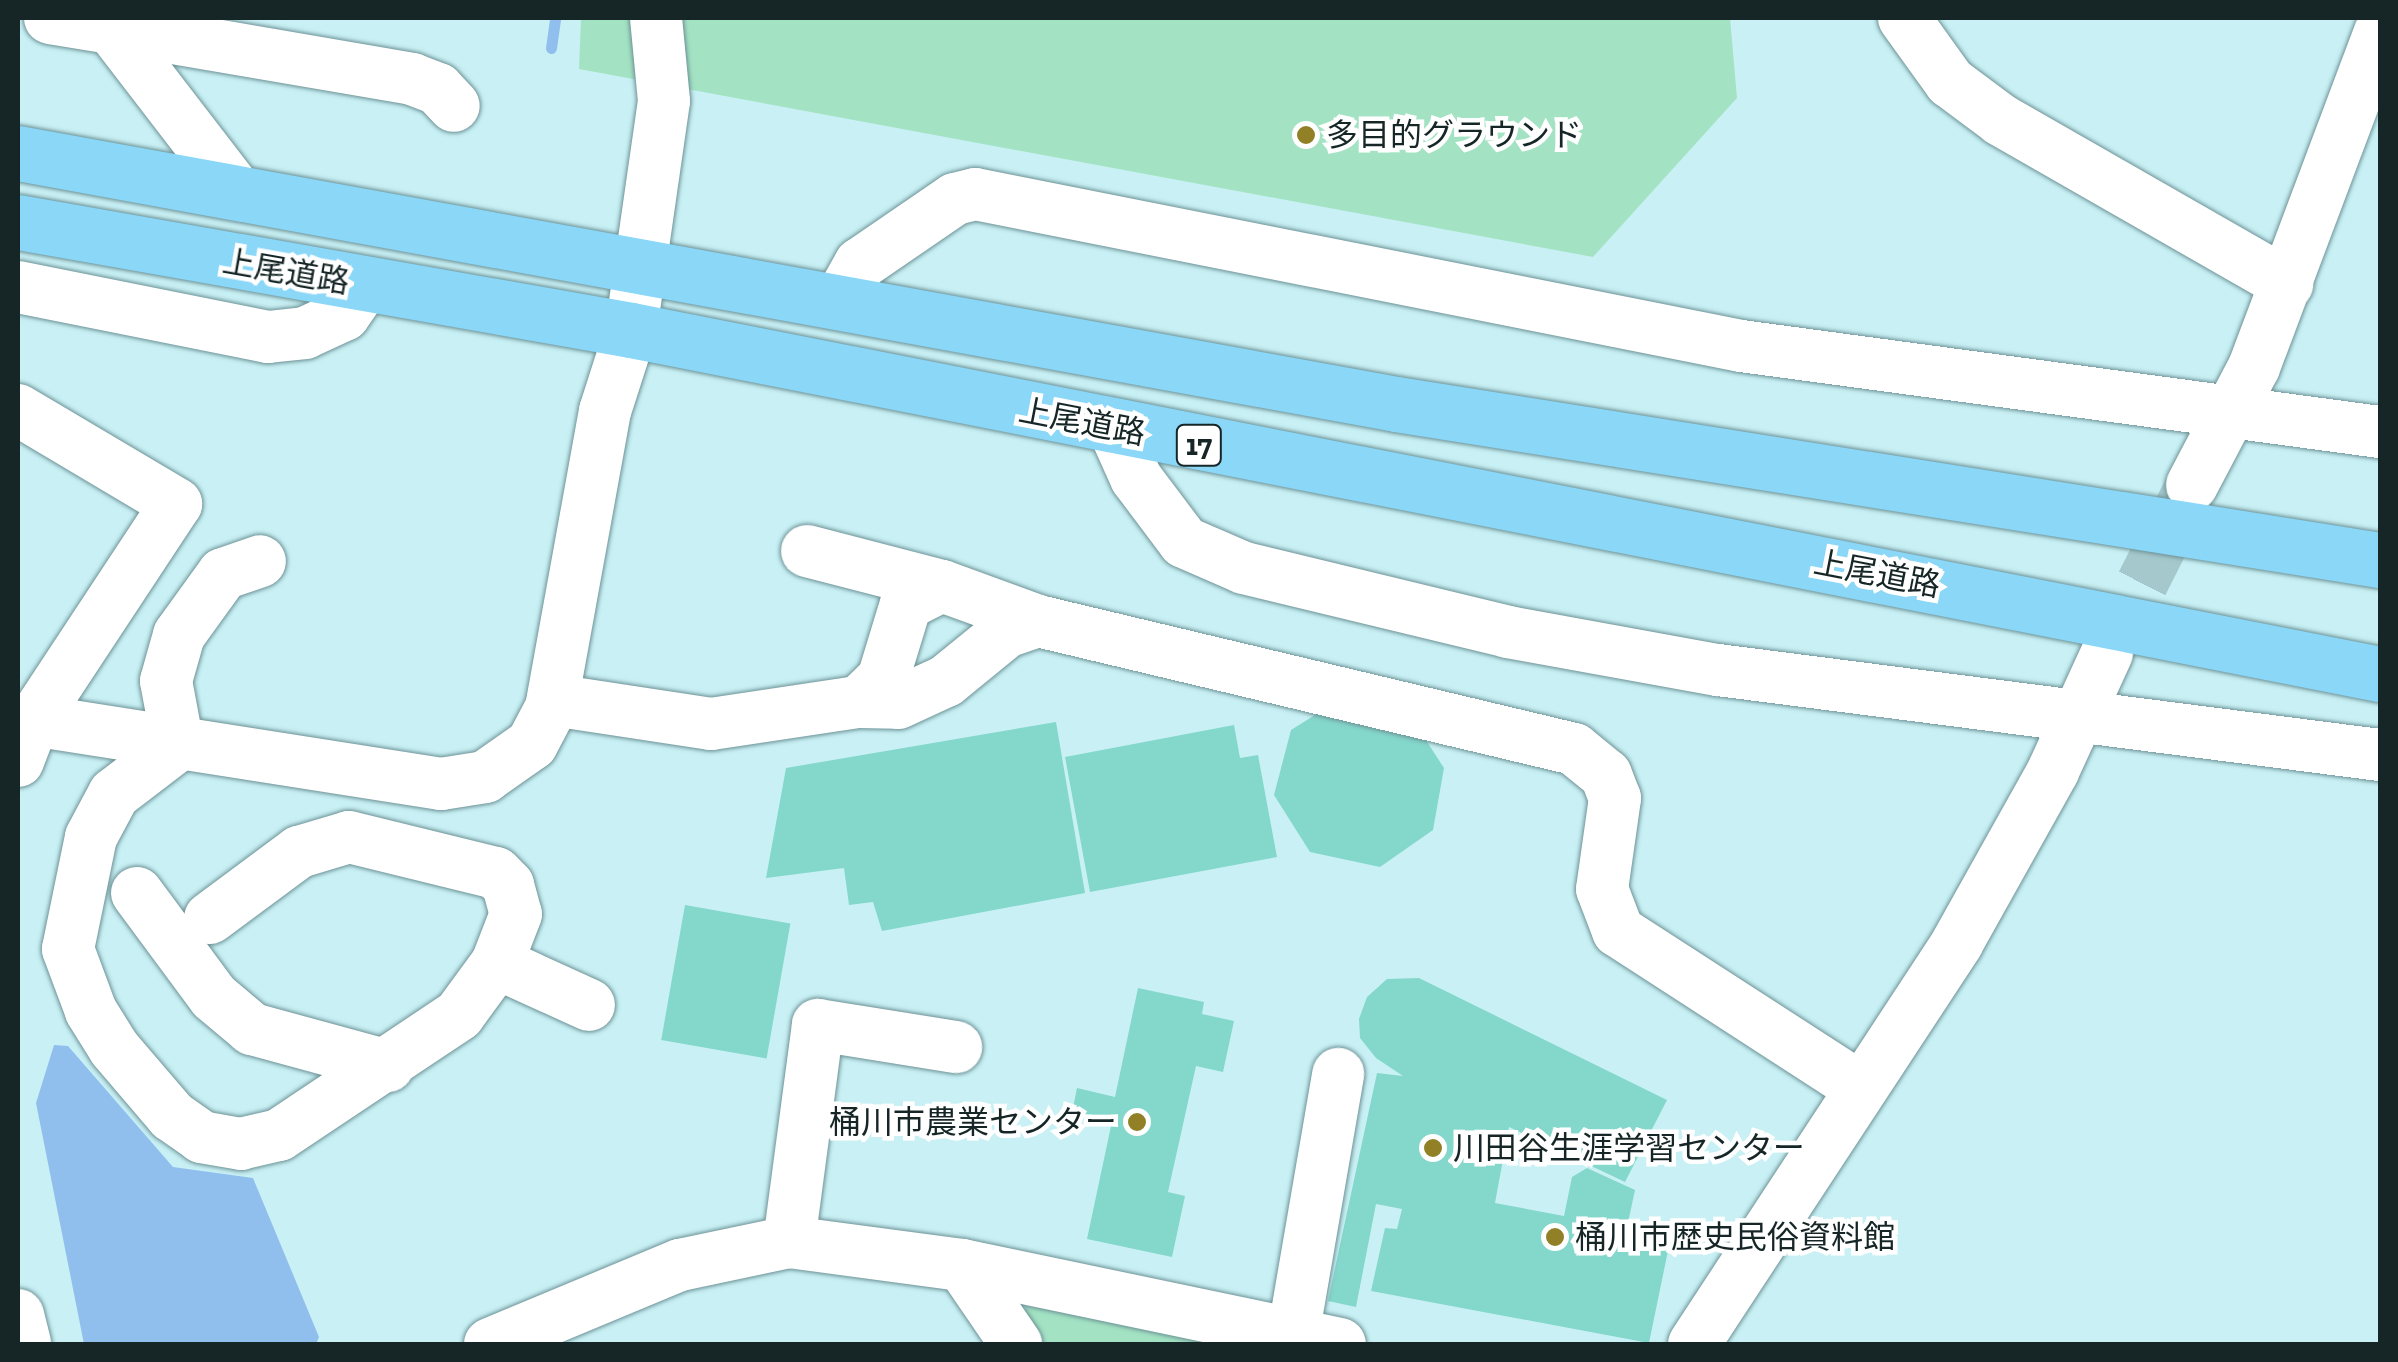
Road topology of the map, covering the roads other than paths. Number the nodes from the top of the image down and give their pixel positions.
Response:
1 (50, 18) edge
2 (656, 18) edge
3 (1904, 18) edge
4 (2380, 32) edge
5 (132, 53) junction
6 (454, 106) dead end
7 (18, 153) edge
8 (234, 188) junction
9 (18, 222) edge
10 (642, 268) junction
11 (2286, 284) junction
12 (365, 285) junction
13 (18, 287) edge
14 (838, 303) junction
15 (631, 330) junction
16 (18, 410) edge
17 (2230, 410) junction
18 (1114, 430) junction
19 (2380, 432) edge
20 (2192, 485) tunnel mouth
21 (807, 551) dead end
22 (260, 560) dead end
23 (2380, 560) edge
24 (942, 586) junction
25 (1038, 621) junction
26 (2108, 653) tunnel mouth
27 (2380, 674) edge
28 (553, 700) junction
29 (859, 702) junction
30 (2078, 716) junction
31 (52, 723) dead end
32 (178, 744) junction
33 (2380, 754) edge
34 (18, 761) edge
35 (137, 893) dead end
36 (210, 918) dead end
37 (497, 962) junction
38 (590, 1005) dead end
39 (956, 1047) dead end
40 (388, 1066) junction
41 (1338, 1074) dead end
42 (1859, 1087) junction
43 (788, 1242) junction
44 (962, 1265) junction
45 (18, 1315) edge
46 (1317, 1337) edge
47 (25, 1344) edge
48 (490, 1344) edge
49 (1016, 1344) edge
50 (1694, 1344) edge

1 - 5 street
2 - 10 street
3 - 11 street
4 - 11 street
5 - 6 street
5 - 8 street
7 - 8 highway, 17
8 - 10 highway, 17
9 - 12 highway, 上尾道路 / 17
10 - 14 highway, 17
10 - 15 street
11 - 17 street
12 - 13 street
12 - 15 highway, 上尾道路 / 17
14 - 17 street
14 - 23 highway, 17
15 - 18 highway, 上尾道路 / 17
15 - 28 street
16 - 34 street
17 - 19 street
17 - 20 street
18 - 27 highway, 上尾道路 / 17
18 - 30 street
21 - 24 street
22 - 32 street
24 - 25 street
24 - 29 street
25 - 29 street
25 - 42 street
26 - 30 street
28 - 29 street
28 - 32 street
30 - 33 street
30 - 42 street
31 - 32 street
32 - 40 street
35 - 40 street
36 - 37 street
37 - 38 street
37 - 40 street
39 - 43 street
41 - 46 street
42 - 50 street
43 - 44 street
43 - 48 street
44 - 46 street
44 - 49 street
45 - 47 street

